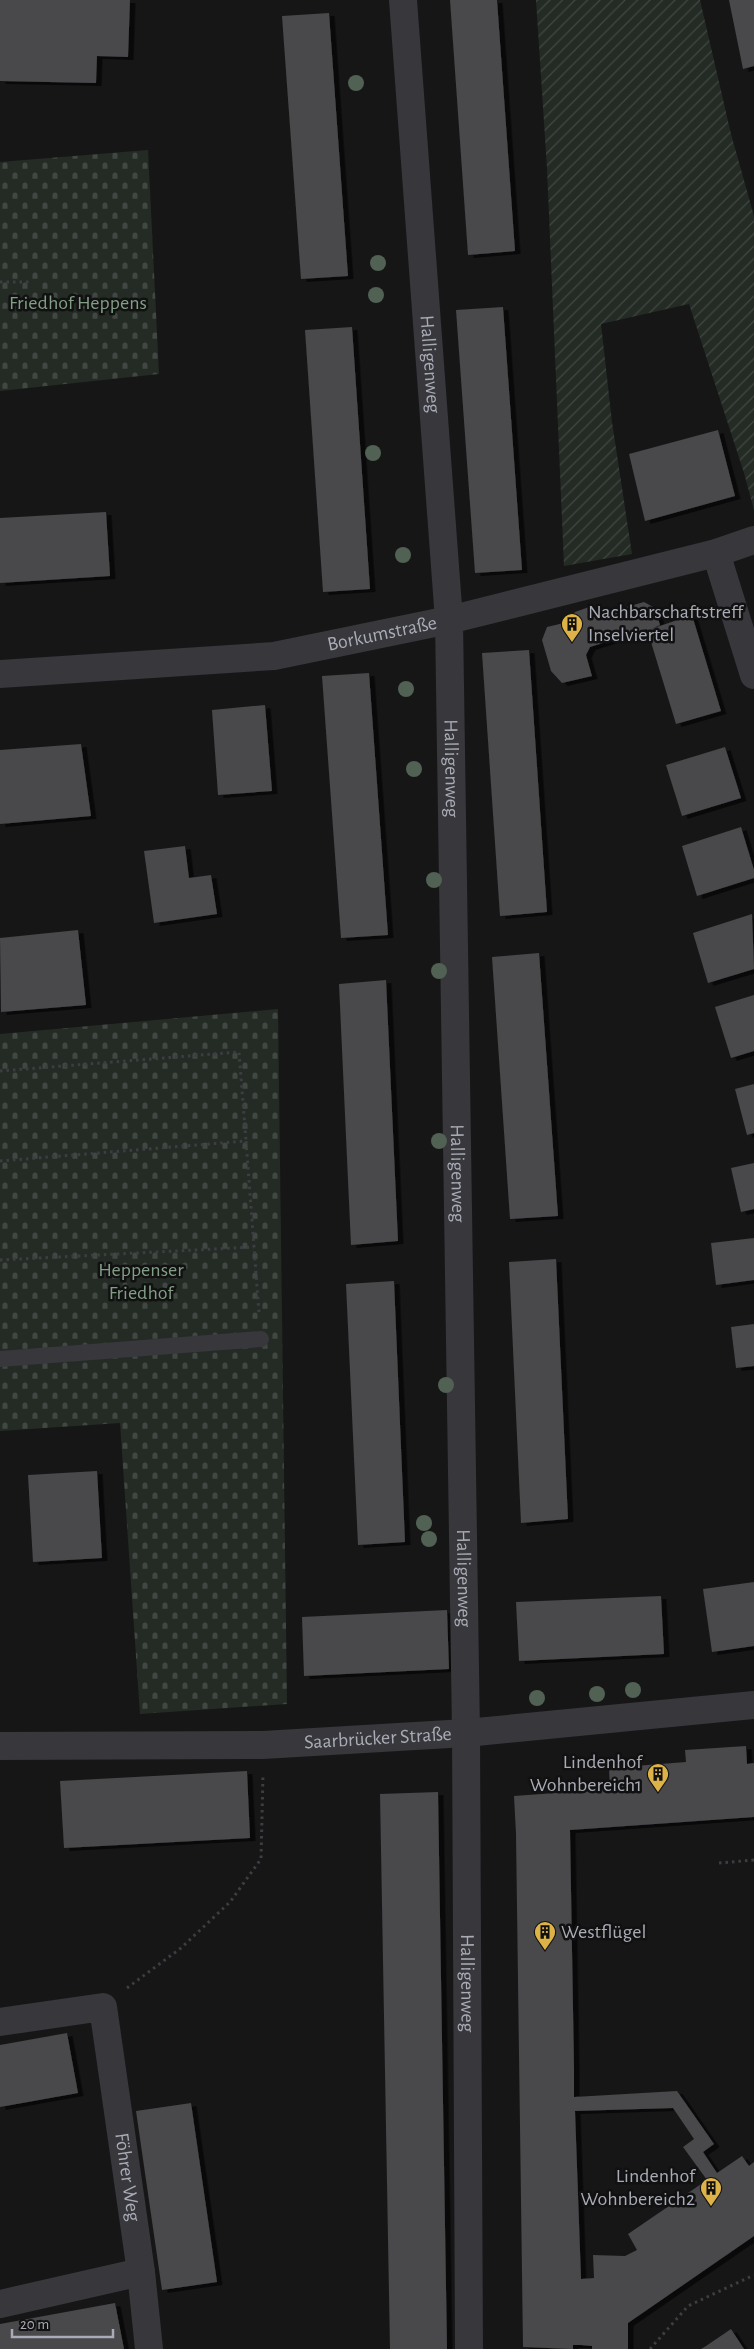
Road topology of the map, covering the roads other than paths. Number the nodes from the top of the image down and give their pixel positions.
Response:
1 (403, 0) edge
2 (754, 540) edge
3 (716, 553) junction
4 (449, 620) junction
5 (0, 674) edge
6 (754, 676) edge
7 (261, 1339) road end
8 (0, 1359) edge
9 (754, 1704) edge
10 (466, 1733) junction
11 (0, 1746) edge
12 (0, 2022) edge
13 (141, 2272) junction
14 (0, 2304) edge
15 (149, 2349) edge
16 (470, 2349) edge

1 - 4 street, Halligenweg
2 - 3 street, Borkumstraße
3 - 4 street, Borkumstraße
3 - 6 street
4 - 5 street, Borkumstraße
4 - 10 street, Halligenweg
7 - 8 lane
9 - 10 street, Saarbrücker Straße
10 - 11 street, Saarbrücker Straße
10 - 16 street, Halligenweg
12 - 13 street, Föhrer Weg
13 - 14 street
13 - 15 street, Föhrer Weg

